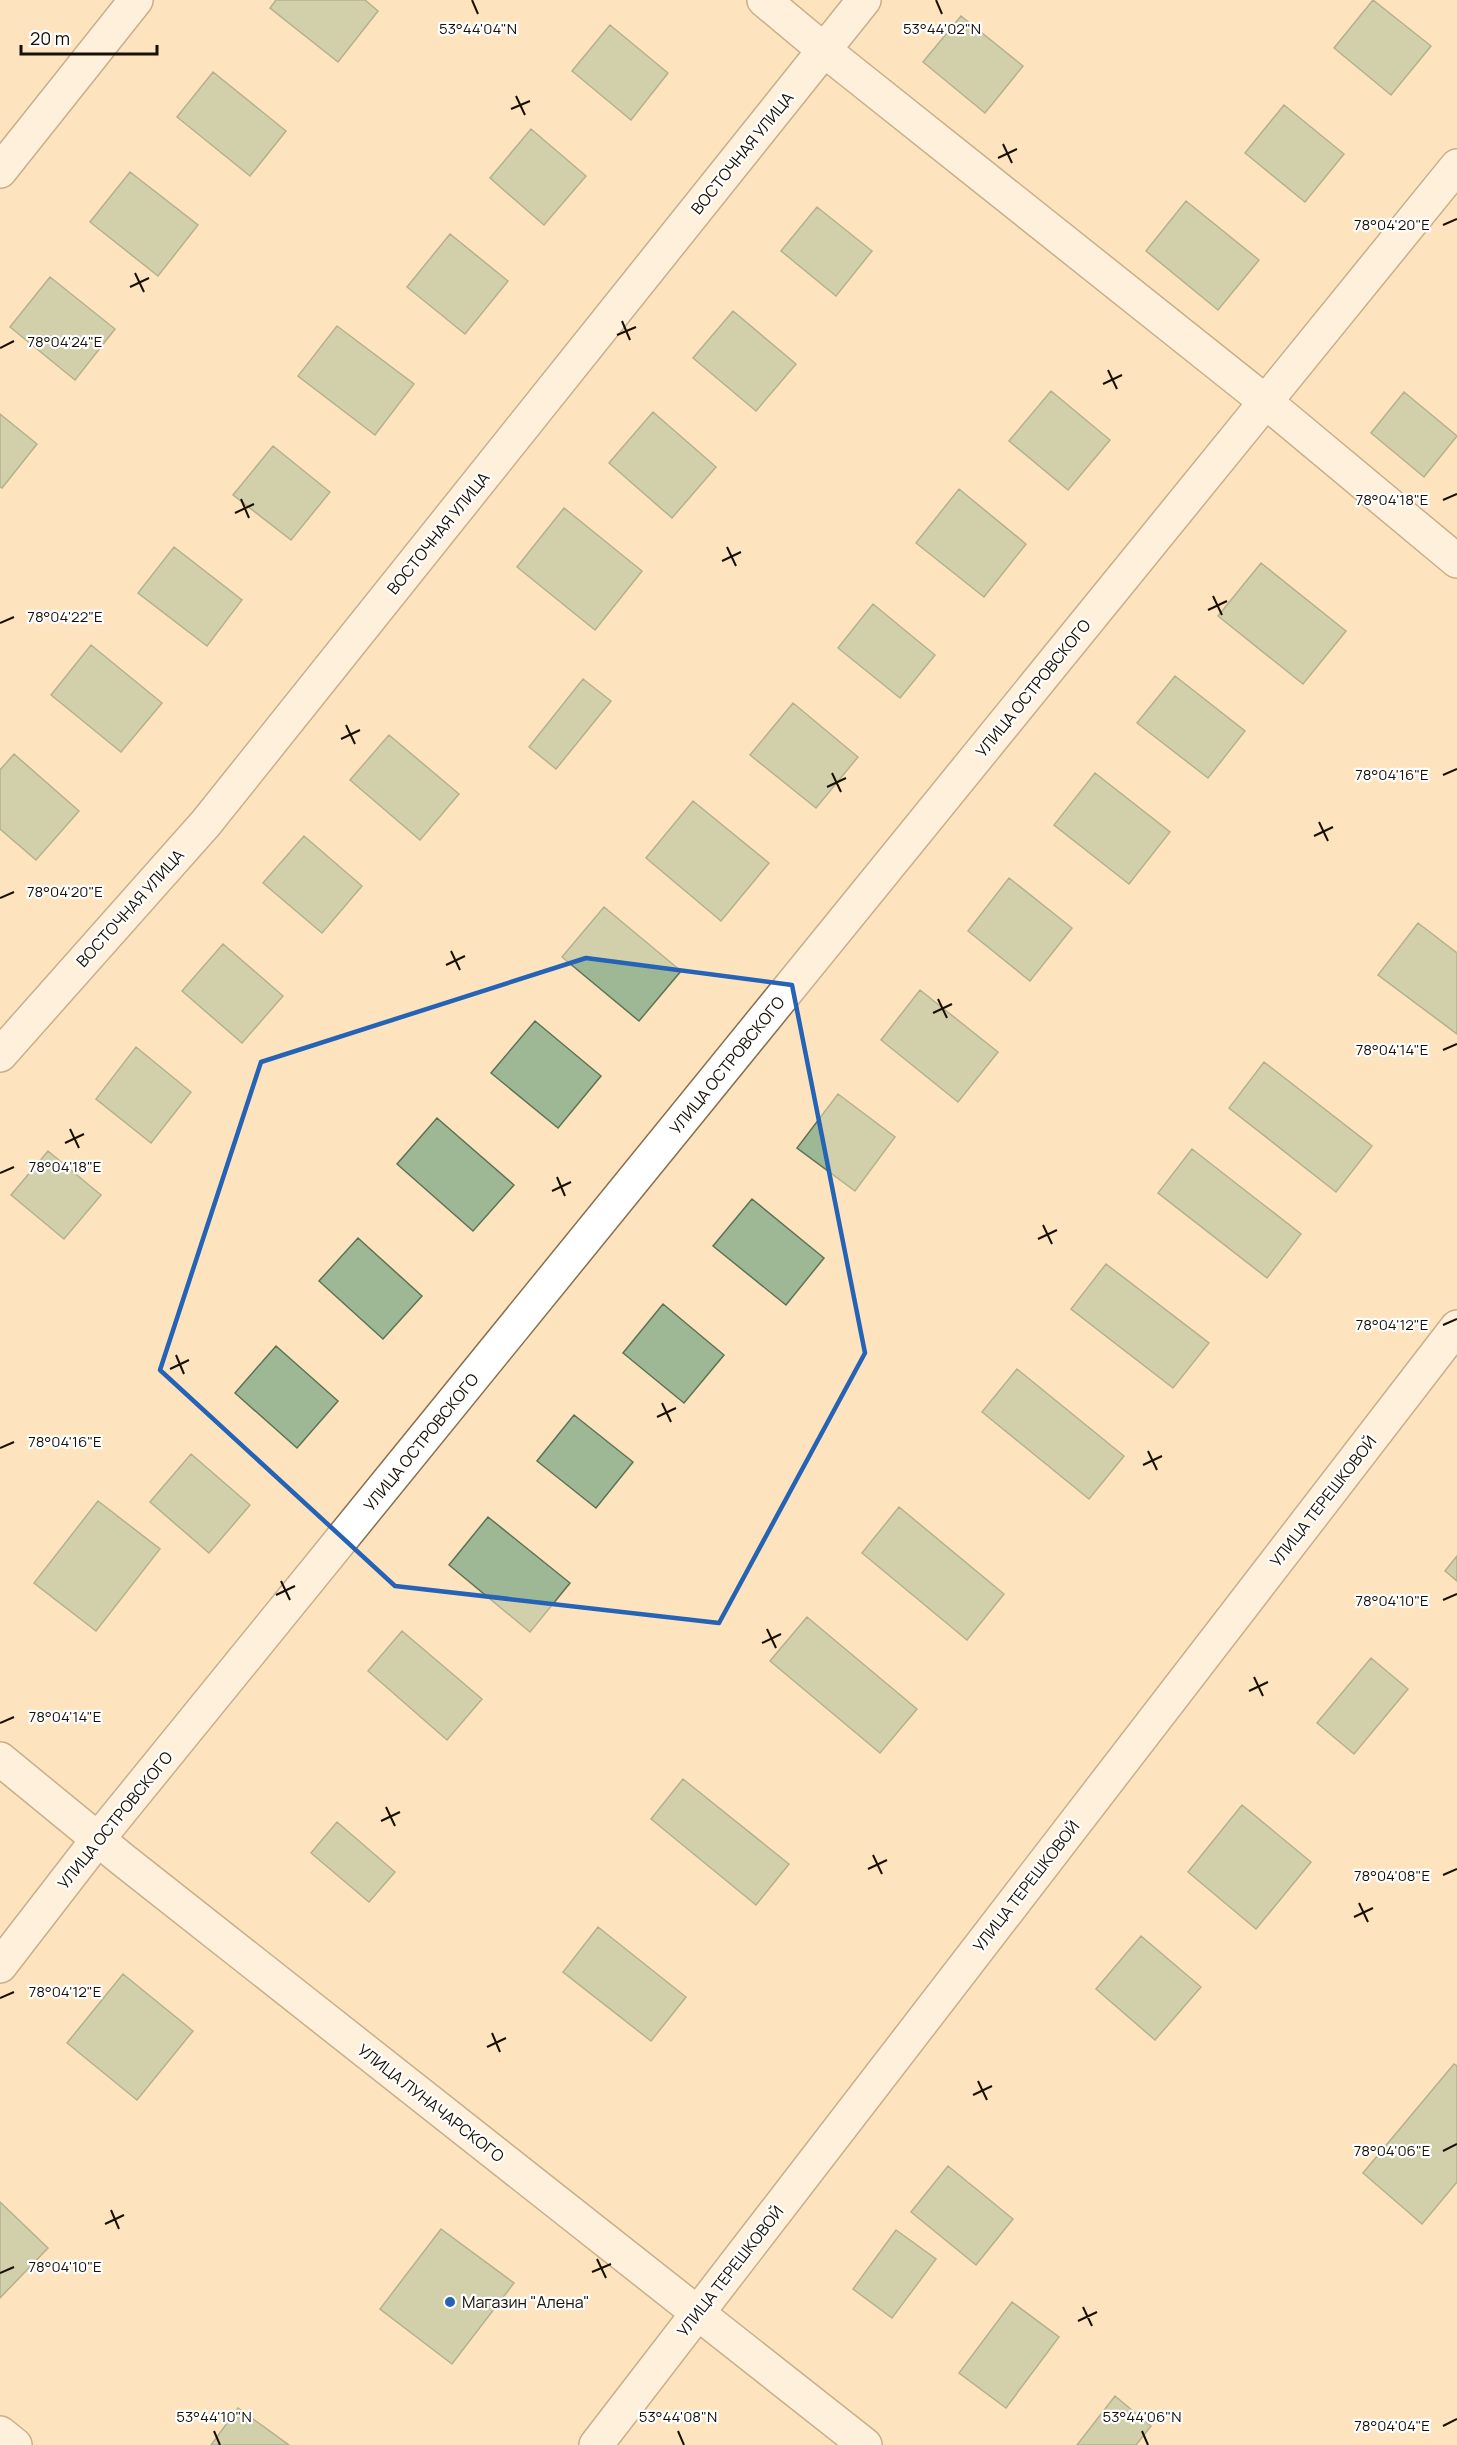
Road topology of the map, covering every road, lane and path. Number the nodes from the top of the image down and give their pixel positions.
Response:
1 (136, 0) edge
2 (765, 0) edge
3 (864, 0) edge
4 (824, 51) junction
5 (1457, 166) edge
6 (0, 171) edge
7 (1266, 402) junction
8 (1457, 561) edge
9 (0, 1055) edge
10 (1457, 1327) edge
11 (0, 1759) edge
12 (98, 1839) junction
13 (0, 1966) edge
14 (698, 2313) junction
15 (0, 2433) edge
16 (15, 2445) edge
17 (596, 2445) edge
18 (865, 2445) edge

1 - 6 street
2 - 4 street
3 - 4 street, ВОСТОЧНАЯ УЛИЦА
4 - 7 street
4 - 9 street, ВОСТОЧНАЯ УЛИЦА
5 - 7 street, УЛИЦА ОСТРОВСКОГО
7 - 8 street
7 - 12 street, УЛИЦА ОСТРОВСКОГО
10 - 14 street, УЛИЦА ТЕРЕШКОВОЙ
11 - 12 street, УЛИЦА ЛУНАЧАРСКОГО
12 - 13 street, УЛИЦА ОСТРОВСКОГО
12 - 14 street, УЛИЦА ЛУНАЧАРСКОГО
14 - 17 street, УЛИЦА ТЕРЕШКОВОЙ
14 - 18 street, УЛИЦА ЛУНАЧАРСКОГО
15 - 16 street

